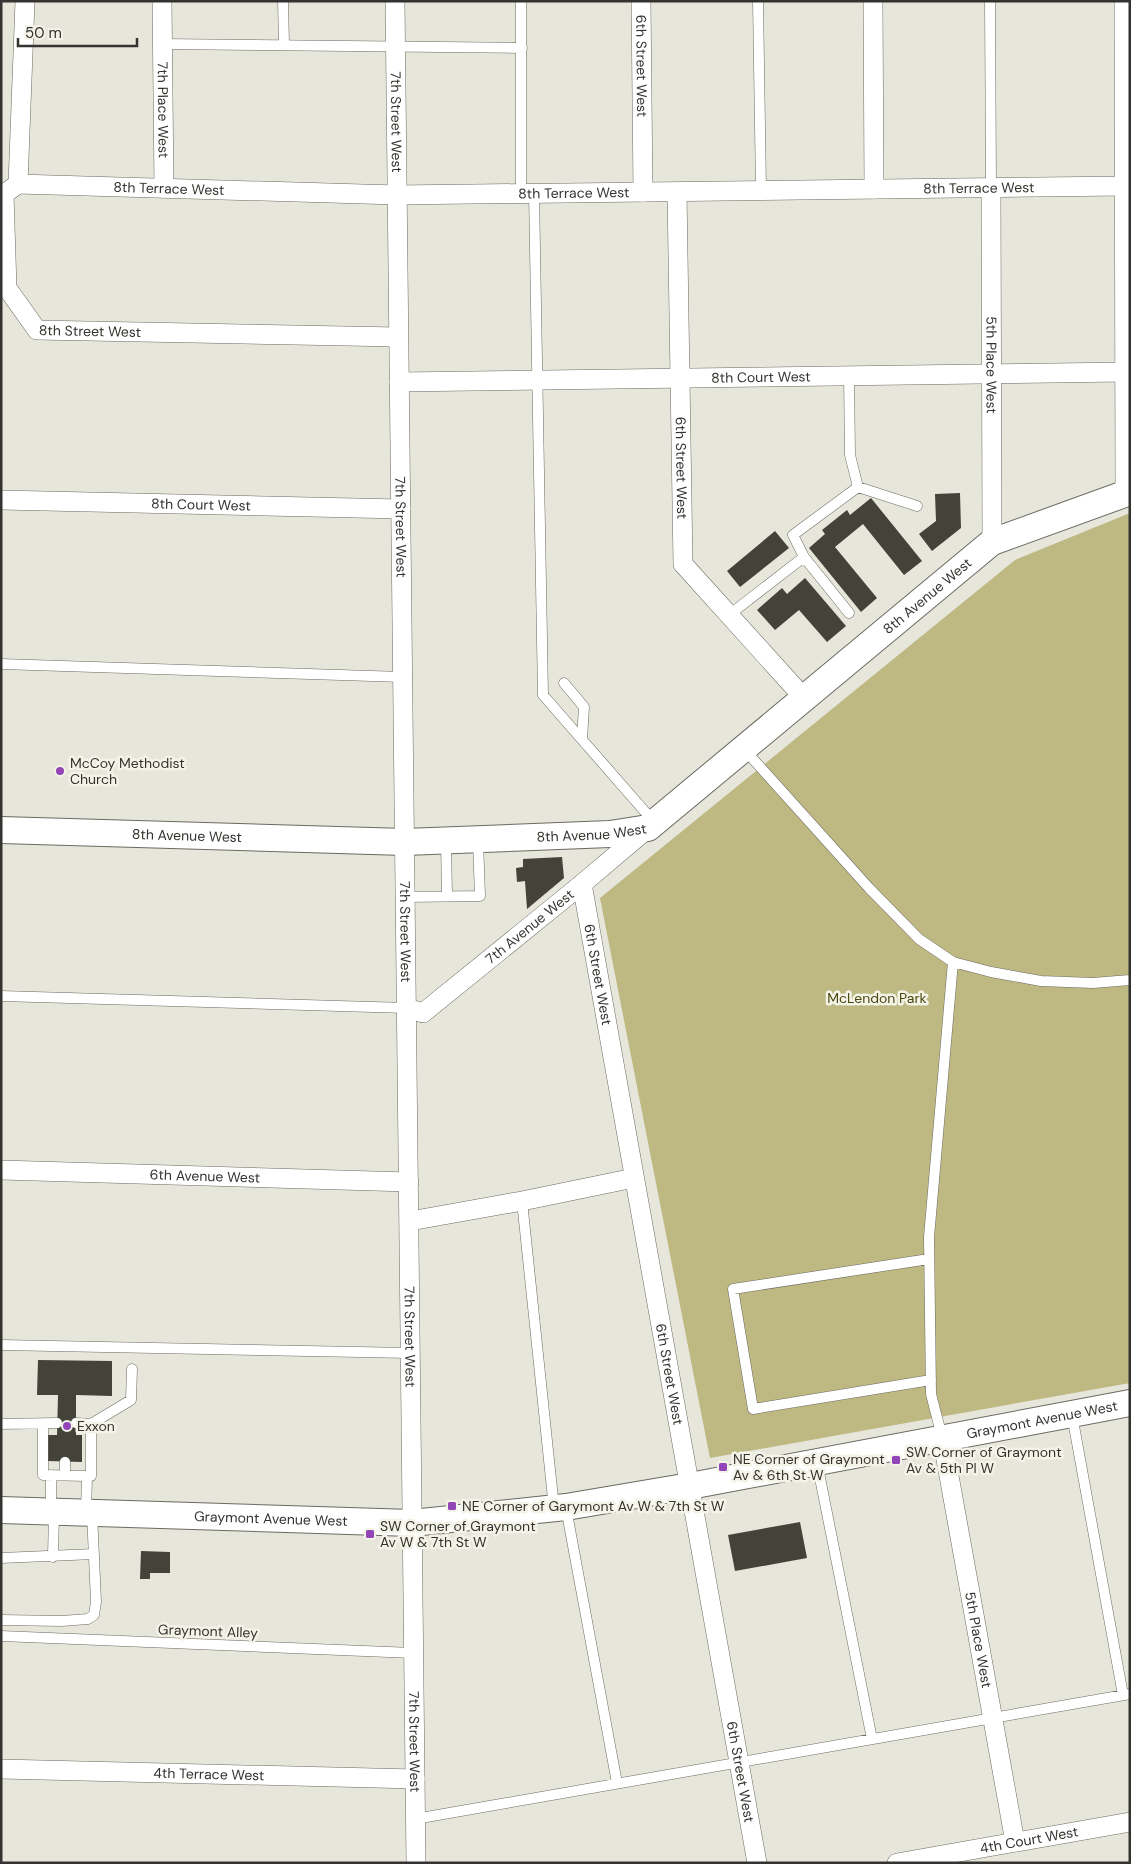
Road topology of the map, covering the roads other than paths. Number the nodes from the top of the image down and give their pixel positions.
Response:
1 (25, 1) edge
2 (162, 1) edge
3 (283, 1) edge
4 (395, 1) edge
5 (521, 1) edge
6 (641, 1) edge
7 (758, 1) edge
8 (873, 1) edge
9 (990, 1) edge
10 (1124, 1) edge
11 (1127, 41) edge
12 (162, 44) junction
13 (284, 45) junction
14 (395, 46) junction
15 (522, 48) junction
16 (18, 184) junction
17 (1127, 185) edge
18 (991, 187) junction
19 (164, 188) junction
20 (874, 189) junction
21 (761, 190) junction
22 (643, 192) junction
23 (677, 192) junction
24 (527, 193) junction
25 (397, 195) junction
26 (1127, 330) edge
27 (398, 337) junction
28 (1125, 372) junction
29 (991, 375) junction
30 (849, 376) junction
31 (680, 378) junction
32 (536, 380) junction
33 (399, 382) junction
34 (1127, 443) edge
35 (858, 487) junction
36 (1127, 493) edge
37 (1, 500) edge
38 (917, 506) dead end
39 (401, 509) junction
40 (992, 542) junction
41 (804, 557) junction
42 (848, 613) dead end
43 (729, 615) junction
44 (1, 664) edge
45 (403, 677) junction
46 (564, 683) dead end
47 (804, 698) junction
48 (582, 739) junction
49 (744, 748) junction
50 (652, 825) junction
51 (1, 830) edge
52 (478, 839) junction
53 (446, 841) junction
54 (405, 842) junction
55 (582, 884) junction
56 (448, 896) junction
57 (406, 897) junction
58 (953, 962) junction
59 (1130, 980) edge
60 (1, 996) edge
61 (407, 1008) junction
62 (1, 1170) edge
63 (634, 1178) junction
64 (409, 1182) junction
65 (522, 1201) junction
66 (410, 1221) junction
67 (929, 1259) junction
68 (1, 1345) edge
69 (411, 1353) junction
70 (132, 1369) dead end
71 (931, 1380) junction
72 (1130, 1403) edge
73 (1072, 1414) junction
74 (1, 1424) edge
75 (43, 1424) junction
76 (58, 1424) dead end
77 (76, 1424) dead end
78 (91, 1424) junction
79 (942, 1438) junction
80 (65, 1462) dead end
81 (816, 1462) junction
82 (51, 1475) junction
83 (65, 1476) junction
84 (87, 1476) junction
85 (690, 1486) junction
86 (560, 1507) junction
87 (1, 1510) edge
88 (52, 1512) junction
89 (89, 1513) junction
90 (412, 1523) junction
91 (94, 1554) junction
92 (53, 1557) junction
93 (1, 1558) edge
94 (1, 1620) edge
95 (1, 1636) edge
96 (413, 1653) junction
97 (1126, 1694) edge
98 (993, 1718) junction
99 (872, 1739) junction
100 (739, 1762) junction
101 (1, 1769) edge
102 (414, 1779) junction
103 (617, 1783) junction
104 (415, 1819) junction
105 (1130, 1822) edge
106 (1015, 1842) junction
107 (416, 1863) edge
108 (757, 1863) edge
109 (897, 1863) edge

1 - 16 street
2 - 12 street, 7th Place West
3 - 13 lane
4 - 14 street, 7th Street West
5 - 15 lane
6 - 22 street, 6th Street West
7 - 21 lane
8 - 20 street
9 - 18 lane
10 - 11 street
11 - 17 street
12 - 13 lane
12 - 19 street, 7th Place West
13 - 14 lane
14 - 15 lane
14 - 25 street, 7th Street West
15 - 24 lane
16 - 19 street, 8th Terrace West
16 - 27 street, 8th Street West
17 - 18 street, 8th Terrace West
17 - 26 street
18 - 20 street, 8th Terrace West
18 - 29 street, 5th Place West
19 - 25 street, 8th Terrace West
20 - 21 street, 8th Terrace West
21 - 23 street, 8th Terrace West
22 - 23 street, 8th Terrace West
22 - 24 street, 8th Terrace West
23 - 31 street, 6th Street West
24 - 25 street, 8th Terrace West
24 - 32 lane
25 - 27 street, 7th Street West
26 - 28 street
27 - 33 street, 7th Street West
28 - 29 street, 8th Court West
28 - 34 street
29 - 30 street, 8th Court West
29 - 40 street, 5th Place West
30 - 31 street, 8th Court West
30 - 35 lane
31 - 32 street, 8th Court West
31 - 43 street, 6th Street West
32 - 33 street, 8th Court West
32 - 48 lane
33 - 39 street, 7th Street West
34 - 36 street
35 - 38 lane
35 - 41 lane
36 - 40 main road, 8th Avenue West
37 - 39 street, 8th Court West
39 - 45 street, 7th Street West
40 - 47 main road, 8th Avenue West
41 - 42 lane
41 - 43 lane
43 - 47 street, 6th Street West
44 - 45 lane
45 - 54 street, 7th Street West
46 - 48 lane
47 - 49 main road, 8th Avenue West
48 - 50 lane
49 - 50 main road, 8th Avenue West
49 - 58 lane
50 - 52 main road, 8th Avenue West
50 - 55 street, 7th Avenue West
51 - 54 main road, 8th Avenue West
52 - 53 main road, 8th Avenue West
52 - 56 lane
53 - 54 main road, 8th Avenue West
53 - 56 lane
54 - 57 street, 7th Street West
55 - 61 street, 7th Avenue West
55 - 63 street, 6th Street West
56 - 57 lane
57 - 61 street, 7th Street West
58 - 59 lane
58 - 67 lane
60 - 61 lane
61 - 64 street, 7th Street West
62 - 64 street, 6th Avenue West
63 - 65 street
63 - 85 street, 6th Street West
64 - 66 street, 7th Street West
65 - 66 street
65 - 86 lane
66 - 69 street, 7th Street West
67 - 71 lane
67 - 71 lane
68 - 69 lane
69 - 90 street, 7th Street West
70 - 78 lane
71 - 79 lane
72 - 73 main road, Graymont Avenue West
73 - 79 main road, Graymont Avenue West
73 - 97 lane
74 - 75 lane
75 - 76 lane
75 - 82 lane
77 - 78 lane
78 - 84 lane
79 - 81 main road, Graymont Avenue West
79 - 98 street, 5th Place West
80 - 83 lane
81 - 85 main road, Graymont Avenue West
81 - 99 lane
82 - 83 lane
82 - 88 lane
83 - 84 lane
84 - 89 lane
85 - 86 main road, Graymont Avenue West
85 - 100 street, 6th Street West
86 - 90 main road, Graymont Avenue West
86 - 103 lane
87 - 88 main road, Graymont Avenue West
88 - 89 main road, Graymont Avenue West
88 - 92 lane
89 - 90 main road, Graymont Avenue West
89 - 91 lane
90 - 96 street, 7th Street West
91 - 92 lane
91 - 94 lane
92 - 93 lane
95 - 96 lane, Graymont Alley
96 - 102 street, 7th Street West
97 - 98 lane
98 - 99 lane
98 - 106 street, 5th Place West
99 - 100 lane
100 - 103 lane
100 - 108 street, 6th Street West
101 - 102 street, 4th Terrace West
102 - 104 street, 7th Street West
103 - 104 lane
104 - 107 street, 7th Street West
105 - 106 street, 4th Court West
106 - 109 street, 4th Court West

